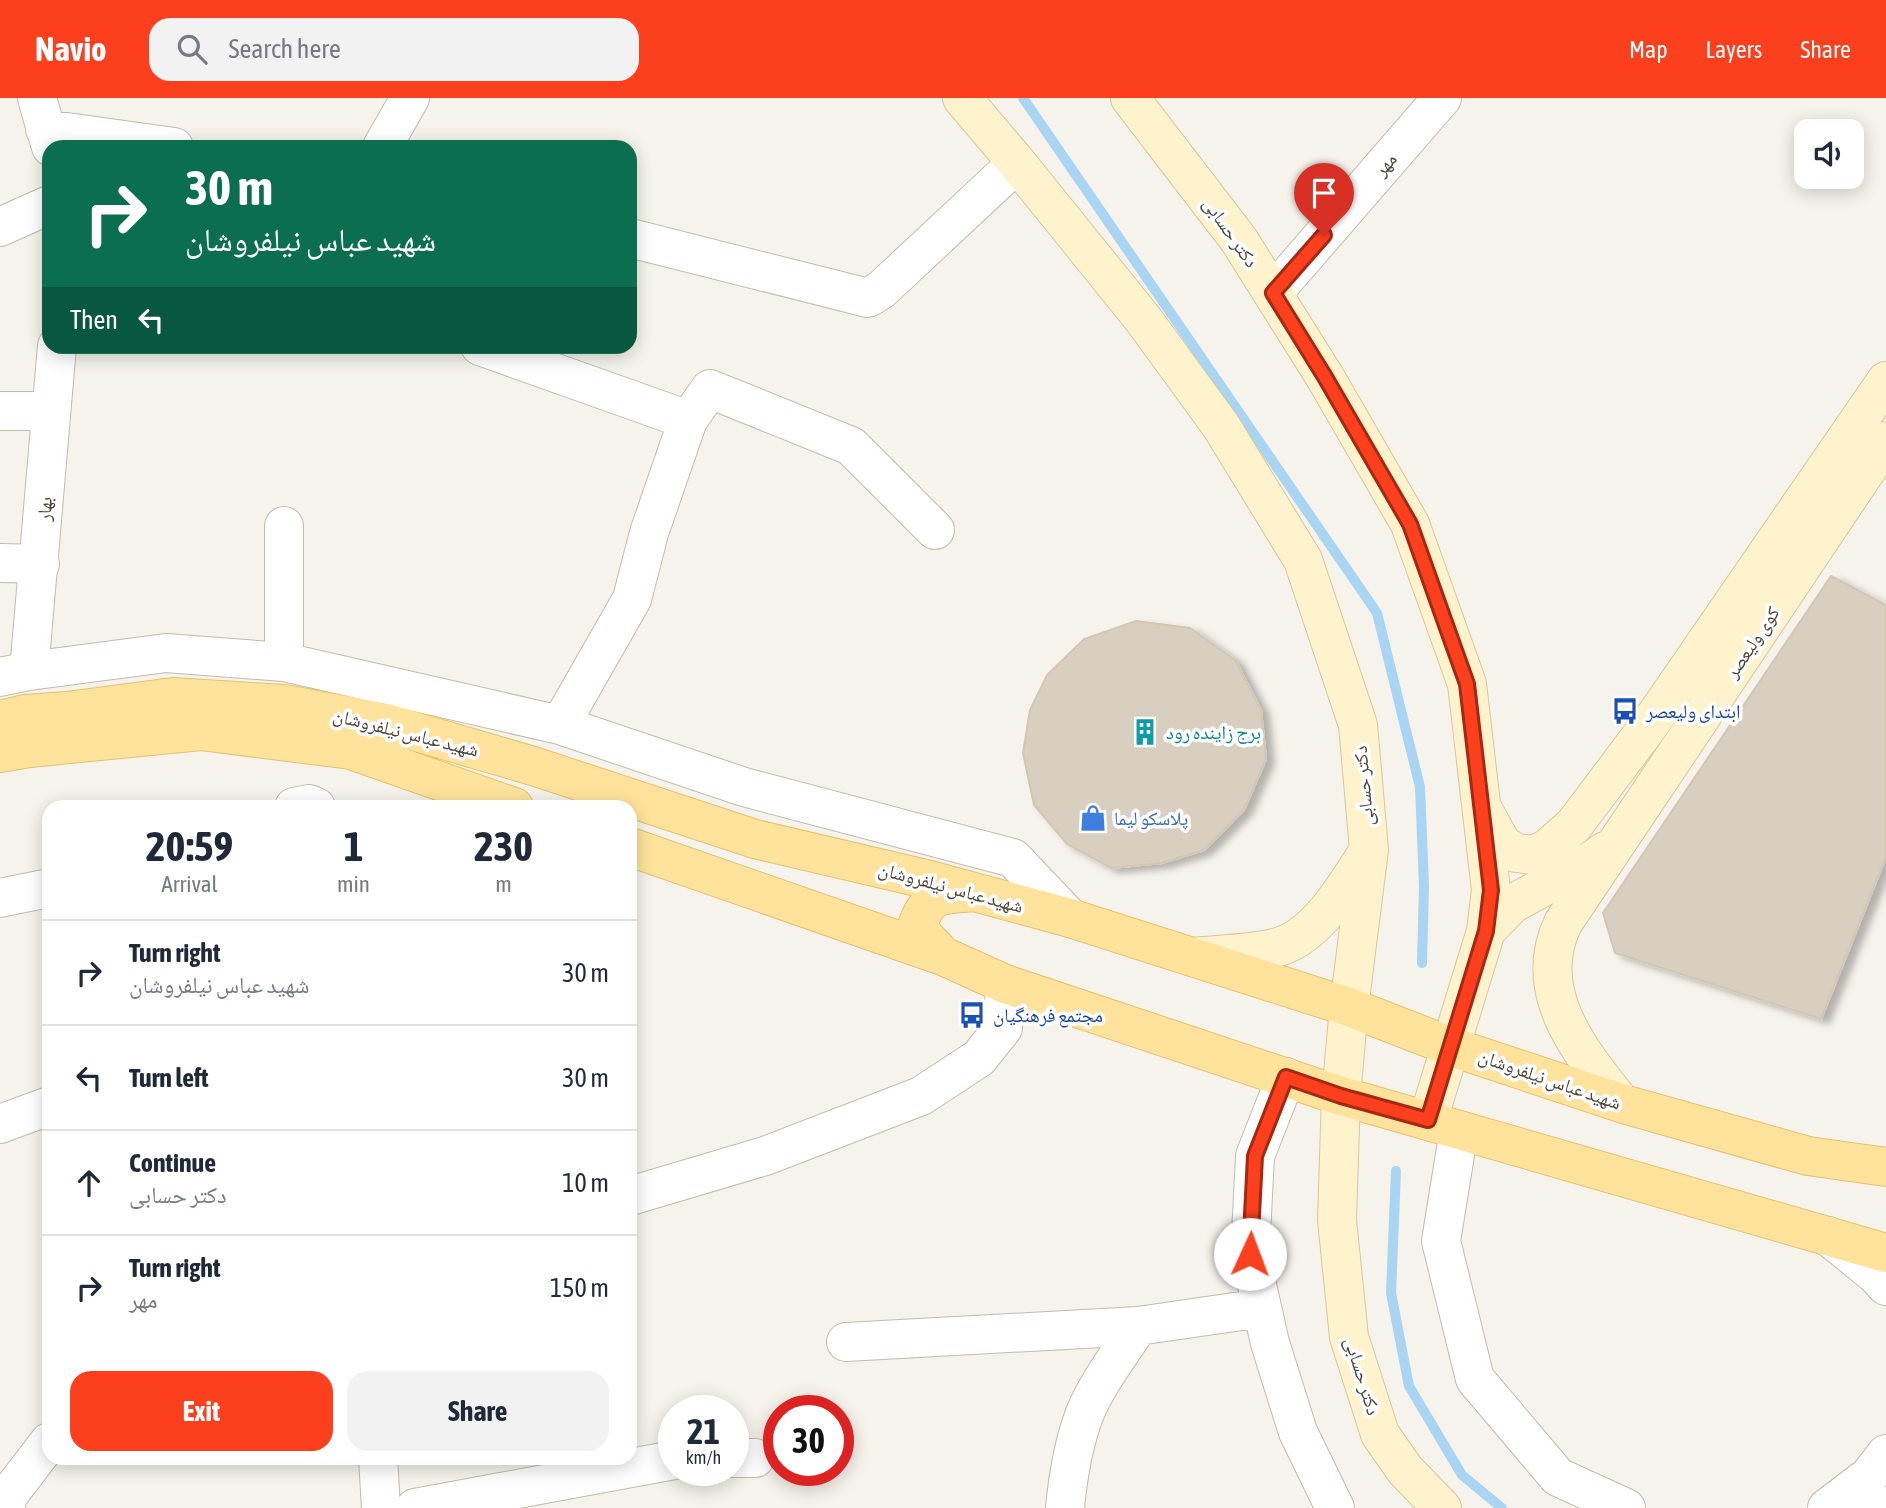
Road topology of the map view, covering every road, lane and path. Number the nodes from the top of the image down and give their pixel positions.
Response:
1 (410, 98) edge
2 (961, 98) edge
3 (1130, 98) edge
4 (1442, 98) edge
5 (44, 125) edge
6 (133, 140) edge
7 (386, 140) edge
8 (1017, 163) junction
9 (42, 208) edge
10 (0, 228) edge
11 (637, 240) edge
12 (1273, 293) junction
13 (56, 354) edge
14 (502, 354) edge
15 (1886, 381) edge
16 (0, 411) edge
17 (51, 411) junction
18 (688, 420) junction
19 (1886, 441) edge
20 (284, 526) dead end
21 (935, 530) dead end
22 (0, 563) edge
23 (40, 564) junction
24 (284, 662) junction
25 (15, 674) edge
26 (0, 720) edge
27 (560, 725) junction
28 (0, 753) edge
29 (494, 800) edge
30 (636, 800) edge
31 (637, 800) edge
32 (1481, 807) junction
33 (1619, 840) junction
34 (637, 849) edge
35 (1369, 850) junction
36 (42, 889) edge
37 (976, 892) junction
38 (0, 898) edge
39 (1070, 918) junction
40 (1486, 931) junction
41 (943, 956) junction
42 (1193, 957) junction
43 (1005, 984) junction
44 (1349, 1007) junction
45 (1452, 1047) junction
46 (1286, 1077) junction
47 (1341, 1096) junction
48 (1621, 1103) junction
49 (42, 1109) edge
50 (0, 1124) edge
51 (1444, 1125) junction
52 (1886, 1167) edge
53 (637, 1194) edge
54 (1828, 1237) junction
55 (1886, 1253) edge
56 (1886, 1286) edge
57 (1262, 1308) junction
58 (1138, 1326) junction
59 (846, 1342) dead end
60 (42, 1451) edge
61 (1886, 1454) edge
62 (658, 1463) edge
63 (378, 1465) edge
64 (1886, 1506) edge
65 (6, 1508) edge
66 (381, 1508) edge
67 (415, 1508) edge
68 (1065, 1508) edge
69 (1335, 1508) edge
70 (1442, 1508) edge
71 (1626, 1508) edge
72 (1827, 1508) edge
73 (1873, 1508) edge

1 - 7 street
2 - 8 main road, دکتر حسابی
3 - 12 main road, دکتر حسابی
4 - 12 street, مهر
5 - 6 street
8 - 11 street
8 - 35 main road, دکتر حسابی
9 - 10 street
12 - 32 main road, دکتر حسابی
13 - 17 street, بهار
14 - 18 street
15 - 32 main road, کوی ولیعصر
16 - 17 street
17 - 23 street, بهار
18 - 21 street
18 - 27 street
19 - 33 main road, کوی ولیعصر
20 - 24 street
22 - 23 street
23 - 25 street, بهار
24 - 25 street
24 - 27 street
26 - 30 main road, شهید عباس نیلفروشان
27 - 39 street
28 - 29 main road, شهید عباس نیلفروشان
31 - 37 main road, شهید عباس نیلفروشان
32 - 40 main road, دکتر حسابی
33 - 40 main road
33 - 48 main road, کوی ولیعصر
34 - 41 main road
35 - 42 main road
35 - 44 main road, دکتر حسابی
36 - 38 street
37 - 39 main road, شهید عباس نیلفروشان
37 - 41 main road
39 - 42 main road, شهید عباس نیلفروشان
40 - 45 main road, دکتر حسابی
41 - 43 main road
42 - 44 main road, شهید عباس نیلفروشان
43 - 46 main road
43 - 53 street
44 - 45 main road, شهید عباس نیلفروشان
44 - 47 main road, دکتر حسابی
45 - 48 main road, شهید عباس نیلفروشان
45 - 51 main road, دکتر حسابی
46 - 47 main road
46 - 57 street
47 - 51 main road
47 - 70 main road, دکتر حسابی
48 - 52 main road, شهید عباس نیلفروشان
49 - 50 street
51 - 54 main road
51 - 71 street
54 - 55 main road
54 - 56 street
57 - 58 street
57 - 69 street
58 - 59 street
58 - 68 street
60 - 65 street
61 - 72 street
62 - 67 street
63 - 66 street
64 - 73 street

